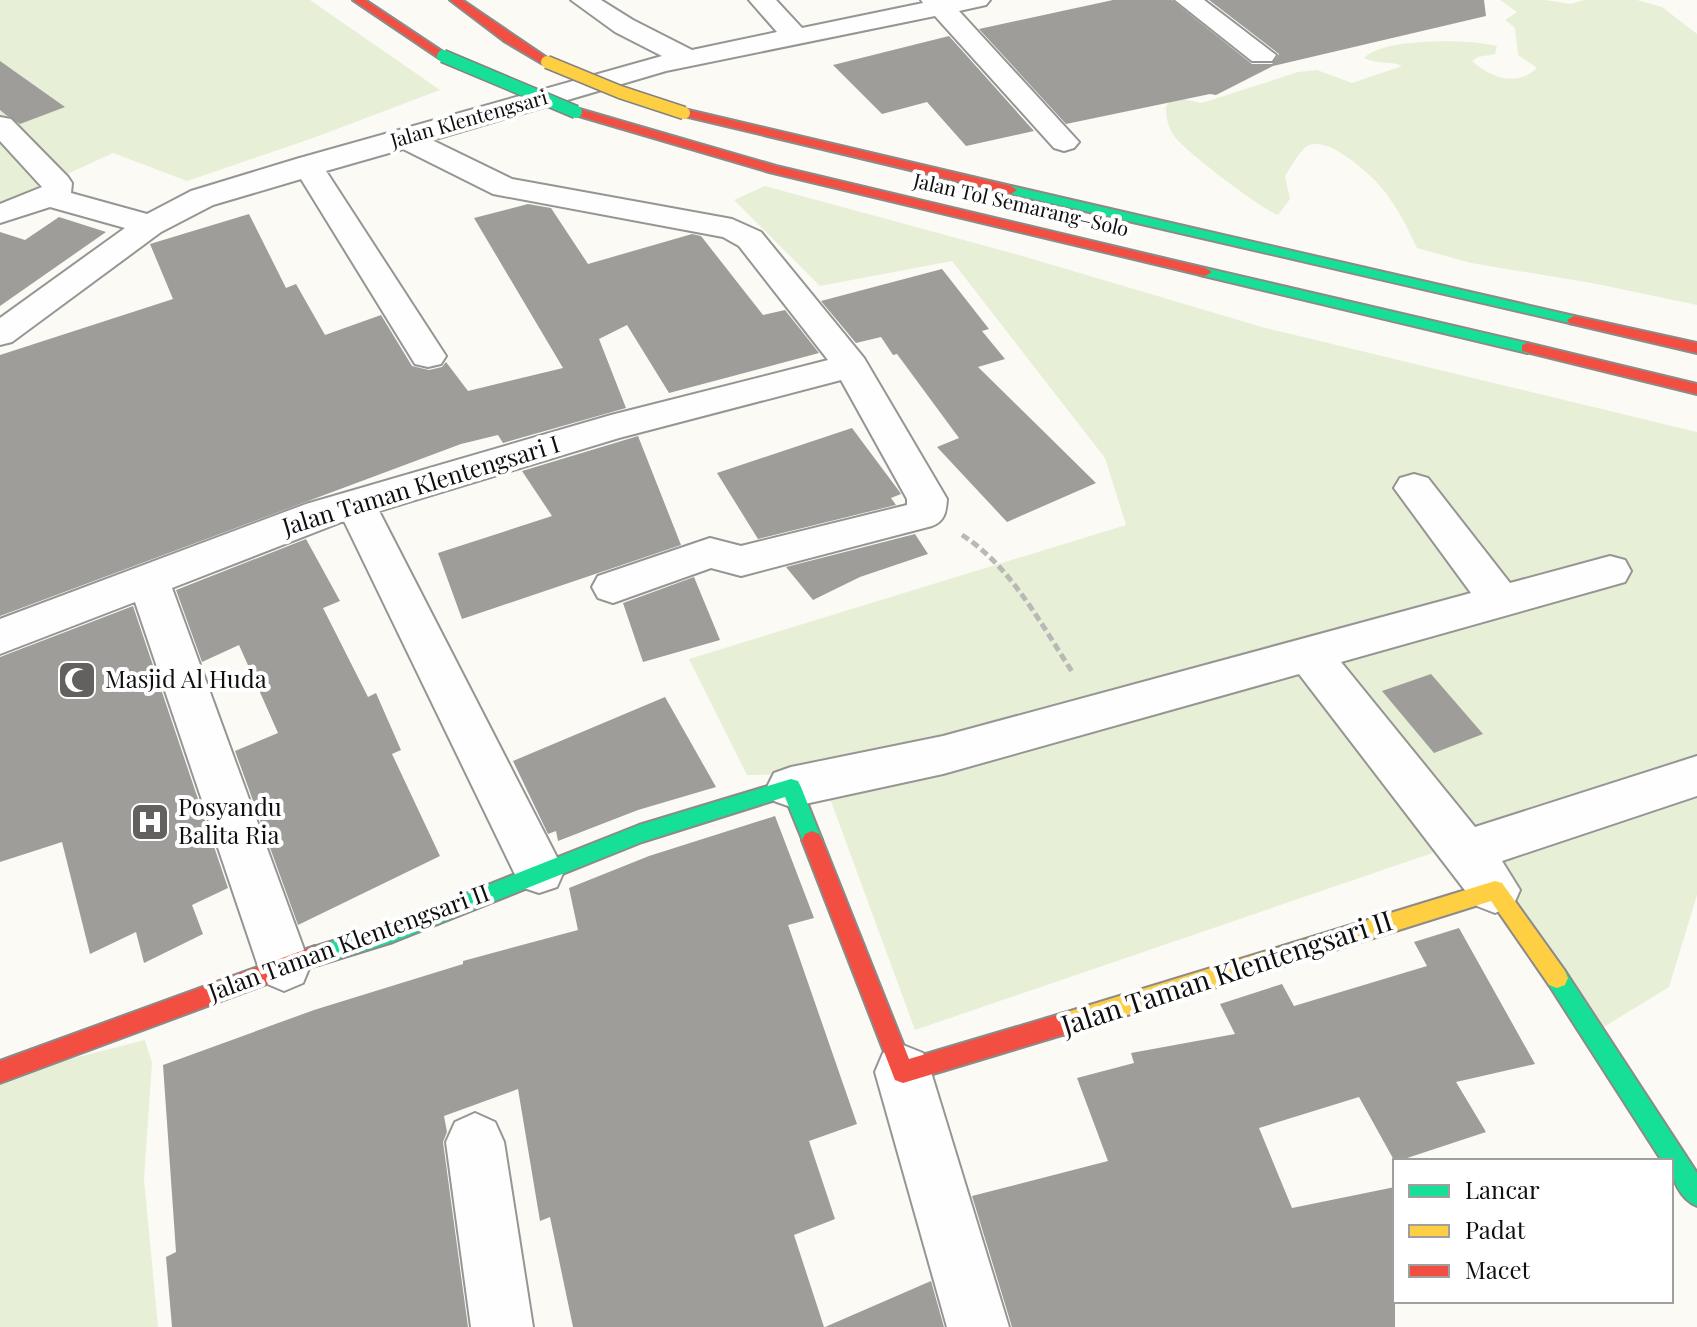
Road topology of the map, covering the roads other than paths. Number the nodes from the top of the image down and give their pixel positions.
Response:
1 (358, 0) edge
2 (455, 0) edge
3 (584, 0) edge
4 (762, 0) edge
5 (977, 0) edge
6 (1188, 0) edge
7 (938, 4) edge
8 (796, 37) junction
9 (1262, 55) dead end
10 (689, 59) junction
11 (1, 125) edge
12 (404, 138) junction
13 (1064, 142) dead end
14 (307, 165) junction
15 (49, 197) junction
16 (0, 214) edge
17 (150, 225) junction
18 (0, 334) edge
19 (1697, 348) edge
20 (428, 356) dead end
21 (851, 366) junction
22 (1697, 389) edge
23 (1414, 488) dead end
24 (355, 503) junction
25 (1610, 571) dead end
26 (148, 579) junction
27 (613, 587) dead end
28 (1501, 602) junction
29 (0, 637) edge
30 (1309, 654) junction
31 (1697, 776) edge
32 (791, 787) junction
33 (1464, 852) junction
34 (539, 871) junction
35 (1495, 890) junction
36 (284, 966) junction
37 (0, 1072) edge
38 (903, 1072) junction
39 (475, 1142) dead end
40 (1697, 1194) edge
41 (502, 1327) edge
42 (978, 1327) edge

1 - 22 main road, Jalan Tol Semarang–Solo, bridge
2 - 19 main road, Jalan Tol Semarang–Solo, bridge
3 - 10 street
4 - 8 street
5 - 7 street, Jalan Klentengsari
6 - 9 street
7 - 8 street, Jalan Klentengsari
7 - 13 street
8 - 10 street, Jalan Klentengsari
10 - 12 street, Jalan Klentengsari
11 - 15 street
12 - 14 street, Jalan Klentengsari
12 - 21 street
14 - 17 street, Jalan Klentengsari
14 - 20 street
15 - 16 street
15 - 17 street
17 - 18 street, Jalan Klentengsari
21 - 24 street, Jalan Taman Klentengsari I
21 - 27 street
23 - 28 street
24 - 26 street, Jalan Taman Klentengsari I
24 - 34 street
25 - 28 street, Jalan Taman Klentengsari II
26 - 29 street, Jalan Taman Klentengsari I
26 - 36 street
28 - 30 street, Jalan Taman Klentengsari II
30 - 32 street, Jalan Taman Klentengsari II
30 - 33 street
31 - 33 street
32 - 34 main road, Jalan Taman Klentengsari II
32 - 38 main road
33 - 35 street
34 - 36 main road, Jalan Taman Klentengsari II
35 - 38 main road, Jalan Taman Klentengsari II
35 - 40 main road
36 - 37 main road, Jalan Taman Klentengsari II
38 - 42 street
39 - 41 street

